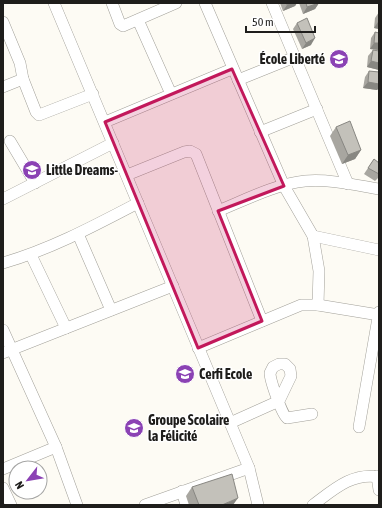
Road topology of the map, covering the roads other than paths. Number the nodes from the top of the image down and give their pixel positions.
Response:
1 (54, 3) edge
2 (112, 3) edge
3 (176, 3) edge
4 (205, 3) edge
5 (272, 3) edge
6 (138, 20) junction
7 (3, 22) edge
8 (7, 45) edge
9 (295, 57) junction
10 (232, 69) junction
11 (23, 79) junction
12 (238, 80) junction
13 (3, 87) edge
14 (93, 94) junction
15 (171, 94) junction
16 (316, 109) junction
17 (105, 122) junction
18 (260, 132) junction
19 (10, 141) dead end
20 (113, 143) junction
21 (126, 175) junction
22 (35, 183) junction
23 (348, 184) junction
24 (284, 186) junction
25 (379, 189) edge
26 (3, 199) edge
27 (138, 202) junction
28 (218, 211) junction
29 (78, 234) junction
30 (313, 236) junction
31 (379, 250) edge
32 (32, 255) junction
33 (3, 264) edge
34 (173, 286) junction
35 (318, 305) junction
36 (111, 310) junction
37 (379, 314) edge
38 (262, 321) junction
39 (66, 328) junction
40 (3, 330) edge
41 (198, 348) junction
42 (7, 352) edge
43 (312, 414) dead end
44 (230, 423) junction
45 (359, 426) dead end
46 (56, 447) junction
47 (249, 468) junction
48 (3, 469) edge
49 (378, 477) edge
50 (3, 488) edge
51 (379, 490) edge
52 (182, 491) junction
53 (324, 501) edge
54 (11, 505) edge
55 (77, 505) edge
56 (145, 505) edge
57 (186, 505) edge
58 (258, 505) edge
59 (313, 505) edge

1 - 14 street
2 - 6 street
3 - 6 street
4 - 10 street
5 - 9 street
6 - 15 street
7 - 8 street
8 - 11 street
9 - 12 street
9 - 16 street
10 - 12 street
10 - 15 street
11 - 13 street
11 - 14 street
12 - 18 street
14 - 17 street
15 - 17 street
16 - 18 street
16 - 23 street
17 - 20 street
18 - 24 street
19 - 22 street
20 - 21 street
20 - 22 street
21 - 27 street
21 - 28 street
22 - 26 street
23 - 24 street
23 - 25 street
24 - 28 street
24 - 30 street
27 - 29 street
27 - 34 street
28 - 38 street
29 - 32 street
29 - 36 street
30 - 31 street
30 - 35 street
32 - 33 street
32 - 39 street
34 - 36 street
34 - 41 street
35 - 37 street
35 - 38 street
36 - 39 street
37 - 45 street
38 - 41 street
39 - 42 street
40 - 42 street
41 - 44 street
42 - 46 street
43 - 44 street
44 - 47 street
46 - 48 street
46 - 55 street
47 - 52 street
47 - 58 street
49 - 51 street
49 - 53 street
50 - 54 street
52 - 56 street
52 - 57 street
53 - 59 street

